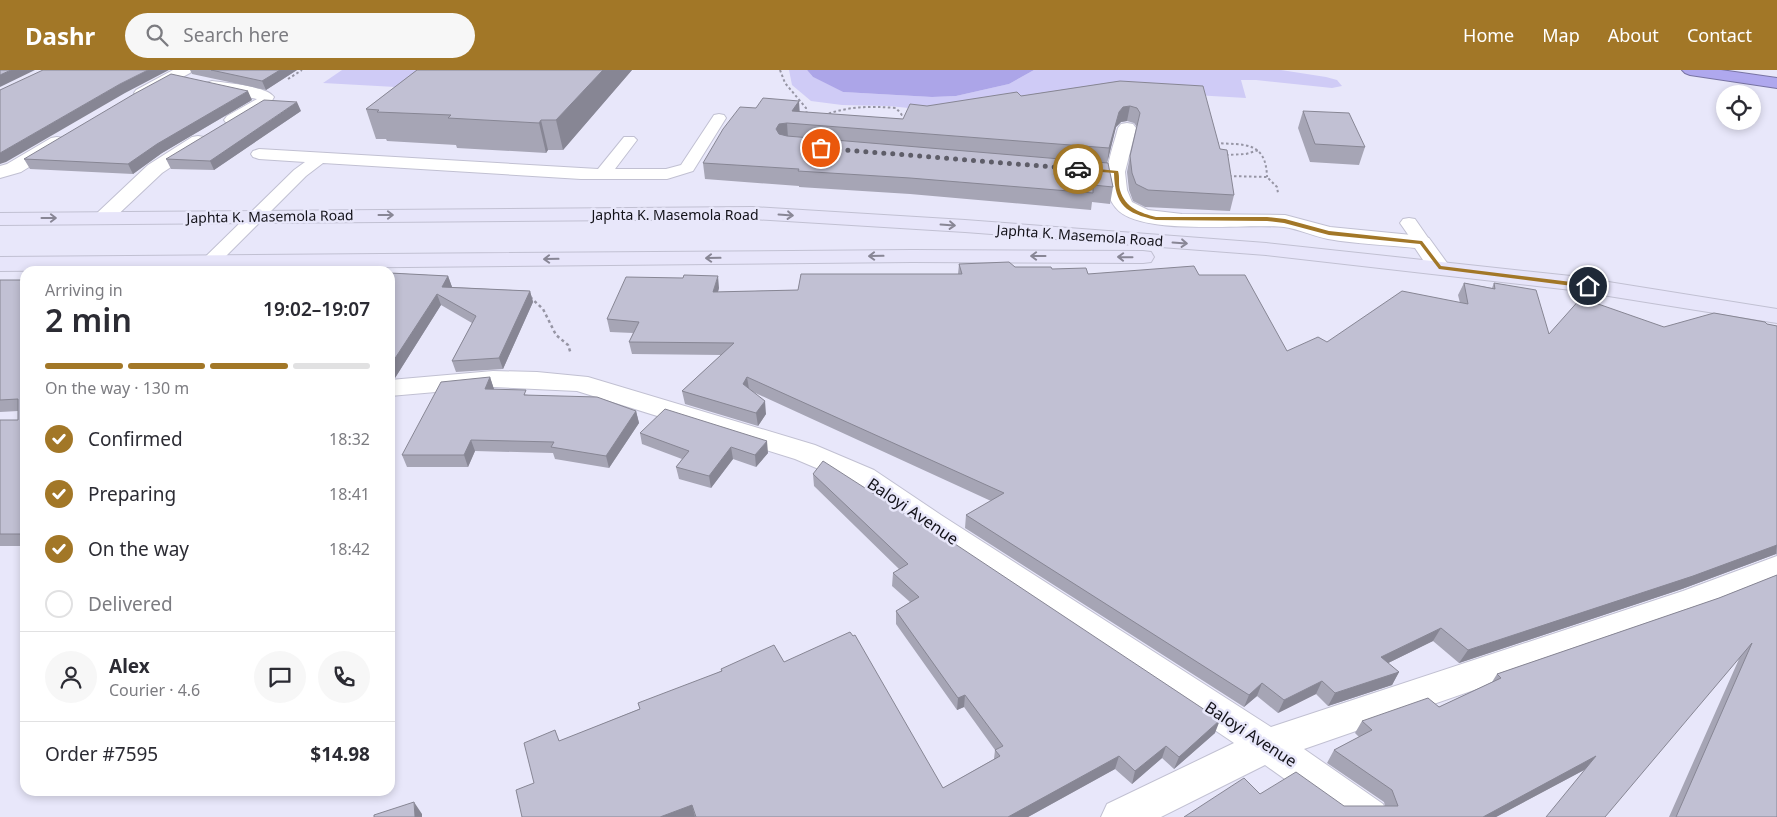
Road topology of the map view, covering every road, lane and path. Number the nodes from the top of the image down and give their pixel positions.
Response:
1 (780, 70) edge
2 (1690, 70) edge
3 (178, 73) edge
4 (1777, 83) edge
5 (125, 102) edge
6 (816, 115) edge
7 (910, 116) edge
8 (719, 118) dead end
9 (809, 124) edge
10 (1127, 128) dead end
11 (74, 132) edge
12 (629, 140) dead end
13 (1208, 142) edge
14 (1260, 150) junction
15 (259, 154) dead end
16 (1223, 156) edge
17 (320, 158) junction
18 (0, 172) edge
19 (603, 174) junction
20 (1224, 176) edge
21 (1266, 177) junction
22 (258, 216) junction
23 (103, 218) junction
24 (0, 219) edge
25 (1285, 221) junction
26 (1409, 223) dead end
27 (1422, 242) junction
28 (1349, 259) junction
29 (208, 263) junction
30 (0, 264) edge
31 (1439, 267) junction
32 (528, 295) edge
33 (1777, 316) edge
34 (579, 383) junction
35 (395, 388) edge
36 (1777, 568) edge
37 (1268, 745) junction
38 (1121, 817) edge
39 (1369, 817) edge

1 - 9 path
2 - 4 highway
3 - 5 street
3 - 23 street
6 - 7 path
8 - 19 lane
10 - 25 street
11 - 18 street
12 - 19 lane
13 - 14 path
14 - 16 path
14 - 21 path
15 - 17 lane
17 - 19 lane
17 - 22 lane
20 - 21 path
21 - 25 path
22 - 23 main road, Japhta K. Masemola Road
22 -> 28 main road, Japhta K. Masemola Road
22 - 29 lane
24 -> 23 main road, Japhta K. Masemola Road
25 - 27 street
26 - 27 lane
27 - 31 street
28 -> 29 main road, Japhta K. Masemola Road
28 - 31 main road, Japhta K. Masemola Road
29 - 30 main road, Japhta K. Masemola Road
31 - 33 main road, Japhta K. Masemola Road
32 - 34 path
34 - 35 street, Baloyi Avenue
34 - 37 street, Baloyi Avenue
36 - 37 street
37 - 38 street
37 - 39 street, Baloyi Avenue

